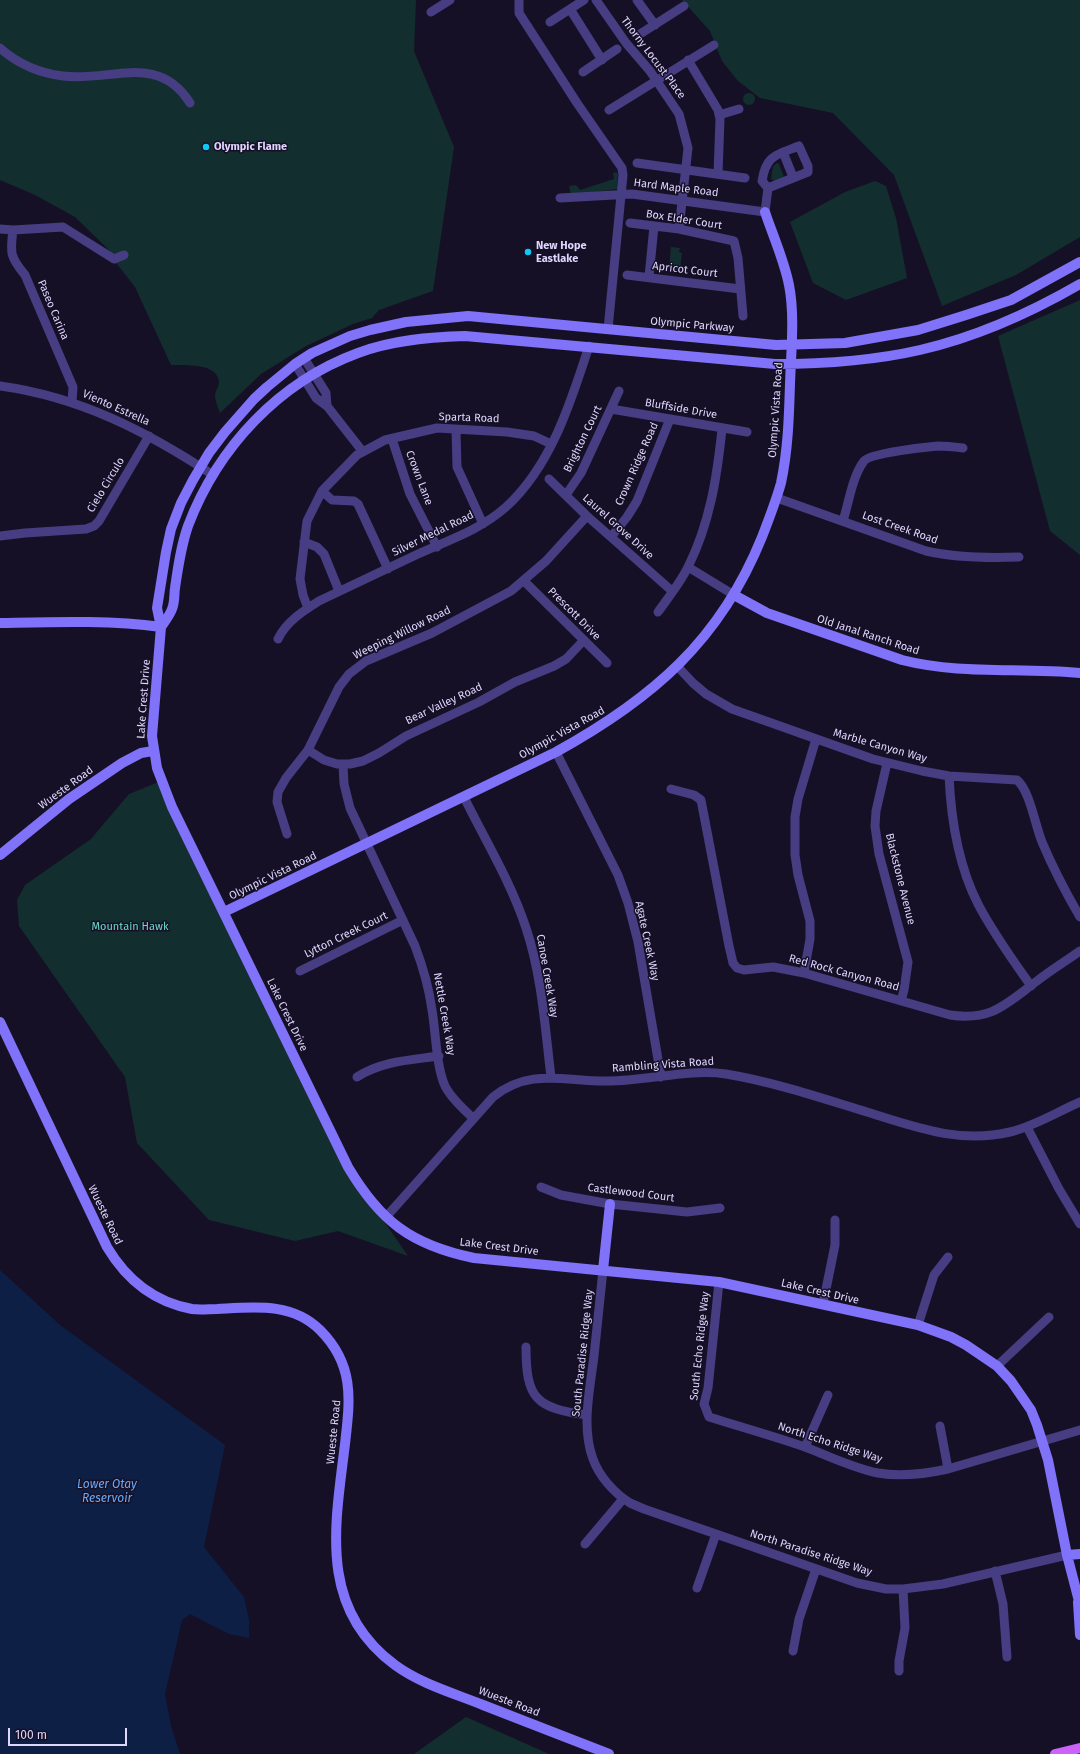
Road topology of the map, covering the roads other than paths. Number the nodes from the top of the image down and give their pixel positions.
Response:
1 (450, 0) edge
2 (519, 0) edge
3 (584, 0) edge
4 (596, 0) edge
5 (637, 0) edge
6 (684, 6) dead end
7 (570, 10) junction
8 (430, 12) dead end
9 (550, 22) dead end
10 (655, 25) junction
11 (640, 34) dead end
12 (714, 45) dead end
13 (0, 48) edge
14 (617, 49) dead end
15 (602, 60) junction
16 (688, 60) junction
17 (583, 72) dead end
18 (656, 80) junction
19 (190, 103) dead end
20 (739, 109) dead end
21 (609, 110) dead end
22 (719, 115) junction
23 (783, 152) junction
24 (637, 163) dead end
25 (687, 170) junction
26 (718, 174) junction
27 (793, 177) junction
28 (745, 178) dead end
29 (768, 188) junction
30 (621, 195) junction
31 (560, 198) dead end
32 (682, 201) junction
33 (765, 212) junction
34 (630, 223) dead end
35 (654, 226) junction
36 (0, 229) edge
37 (680, 229) junction
38 (13, 230) junction
39 (124, 255) dead end
40 (1080, 262) edge
41 (626, 275) dead end
42 (649, 277) junction
43 (1080, 284) edge
44 (740, 289) junction
45 (743, 316) dead end
46 (608, 329) junction
47 (792, 345) junction
48 (589, 346) junction
49 (304, 358) junction
50 (295, 364) junction
51 (792, 364) junction
52 (314, 374) junction
53 (304, 379) junction
54 (0, 386) edge
55 (619, 391) dead end
56 (72, 402) junction
57 (327, 406) junction
58 (611, 409) junction
59 (670, 419) junction
60 (722, 429) junction
61 (456, 430) junction
62 (747, 432) dead end
63 (149, 436) junction
64 (392, 439) junction
65 (551, 444) junction
66 (963, 448) dead end
67 (363, 452) junction
68 (201, 466) junction
69 (213, 475) junction
70 (549, 479) dead end
71 (322, 491) junction
72 (566, 495) junction
73 (777, 498) junction
74 (587, 516) junction
75 (843, 521) junction
76 (483, 524) junction
77 (0, 536) edge
78 (611, 537) junction
79 (304, 542) junction
80 (437, 547) junction
81 (1019, 557) dead end
82 (688, 567) junction
83 (388, 570) junction
84 (524, 581) junction
85 (339, 591) junction
86 (672, 591) junction
87 (734, 595) junction
88 (308, 608) junction
89 (658, 612) dead end
90 (0, 623) edge
91 (161, 627) junction
92 (278, 639) dead end
93 (584, 640) junction
94 (606, 663) dead end
95 (677, 666) junction
96 (1080, 673) edge
97 (816, 739) junction
98 (308, 750) junction
99 (153, 751) junction
100 (556, 752) junction
101 (887, 763) junction
102 (344, 764) junction
103 (949, 776) junction
104 (671, 789) dead end
105 (464, 796) junction
106 (287, 834) dead end
107 (366, 845) junction
108 (0, 855) edge
109 (224, 912) junction
110 (1080, 917) edge
111 (402, 920) junction
112 (1080, 951) edge
113 (300, 971) dead end
114 (804, 973) junction
115 (1031, 986) junction
116 (901, 1001) junction
117 (0, 1022) edge
118 (439, 1056) junction
119 (357, 1077) dead end
120 (661, 1077) junction
121 (551, 1078) junction
122 (1080, 1102) edge
123 (473, 1118) junction
124 (1027, 1127) junction
125 (541, 1187) dead end
126 (610, 1204) junction
127 (720, 1208) dead end
128 (386, 1217) junction
129 (835, 1220) dead end
130 (1080, 1224) edge
131 (948, 1257) dead end
132 (603, 1270) junction
133 (719, 1282) junction
134 (823, 1304) junction
135 (1049, 1317) dead end
136 (918, 1325) junction
137 (526, 1347) dead end
138 (997, 1366) junction
139 (828, 1395) dead end
140 (707, 1412) joint
141 (587, 1415) junction
142 (940, 1426) dead end
143 (1080, 1430) edge
144 (1043, 1441) junction
145 (805, 1447) junction
146 (948, 1469) junction
147 (624, 1499) junction
148 (716, 1534) junction
149 (585, 1544) dead end
150 (1080, 1554) edge
151 (1067, 1555) junction
152 (816, 1569) junction
153 (995, 1571) junction
154 (697, 1588) dead end
155 (903, 1589) junction
156 (1079, 1604) edge
157 (1080, 1634) edge
158 (793, 1651) dead end
159 (1007, 1657) dead end
160 (899, 1671) dead end
161 (1080, 1748) edge
162 (608, 1754) edge
163 (1055, 1754) edge

1 - 8 street
2 - 30 street
3 - 7 street
4 - 18 street, Thorny Locust Place
5 - 10 street
6 - 10 street
7 - 9 street
7 - 15 street
10 - 11 street
12 - 16 street
13 - 19 street
14 - 15 street
15 - 17 street
16 - 18 street
16 - 22 street
18 - 21 street
18 - 25 street, Thorny Locust Place
20 - 22 street
22 - 26 street
23 - 27 street
23 - 27 street
23 - 29 street
24 - 25 street
25 - 26 street
25 - 32 street, Thorny Locust Place
26 - 28 street
27 - 29 street
29 - 33 street
30 - 31 street, Hard Maple Road
30 - 32 street, Hard Maple Road
30 - 46 street
32 - 33 street, Hard Maple Road
32 - 37 street, Thorny Locust Place
33 - 47 main road, Olympic Vista Road
34 - 35 street, Box Elder Court
35 - 37 street, Box Elder Court
35 - 42 street
36 - 38 street
37 - 44 street, Box Elder Court
38 - 39 street
38 - 56 street, Paseo Carina
40 - 47 main road, Olympic Parkway
41 - 42 street, Apricot Court
42 - 44 street, Apricot Court
43 - 51 main road
44 - 45 street
46 - 47 main road, Olympic Parkway
46 - 49 main road, Olympic Parkway
47 - 51 main road, Olympic Vista Road
48 - 51 main road
48 - 52 main road
48 - 65 street, Silver Medal Road
49 - 50 main road, Olympic Parkway
49 - 52 street
50 - 53 street
50 - 68 main road, Lake Crest Drive
51 - 73 main road, Olympic Vista Road
52 - 53 main road
52 - 57 street
53 - 57 street
53 - 69 main road, Lake Crest Drive
54 - 56 street, Viento Estrella
55 - 58 street, Brighton Court
56 - 63 street, Viento Estrella
57 - 67 street
58 - 59 street, Bluffside Drive
58 - 72 street, Brighton Court
59 - 60 street, Bluffside Drive
59 - 78 street, Crown Ridge Road
60 - 62 street, Bluffside Drive
60 - 82 street
61 - 64 street, Sparta Road
61 - 65 street, Sparta Road
61 - 76 street
63 - 68 street, Viento Estrella
63 - 77 street, Cielo Circulo
64 - 67 street, Sparta Road
64 - 80 street, Crown Lane
65 - 76 street, Silver Medal Road
66 - 75 street
67 - 71 street, Sparta Road
68 - 69 street, Viento Estrella
68 - 91 main road, Lake Crest Drive
69 - 91 main road, Lake Crest Drive
70 - 72 street, Laurel Grove Drive
71 - 79 street, Sparta Road
71 - 83 street
72 - 74 street, Laurel Grove Drive
73 - 75 street, Lost Creek Road
73 - 87 main road, Olympic Vista Road
74 - 78 street, Laurel Grove Drive
74 - 84 street, Weeping Willow Road
75 - 81 street, Lost Creek Road
76 - 80 street, Silver Medal Road
78 - 86 street, Laurel Grove Drive
79 - 85 street
79 - 88 street, Sparta Road
80 - 83 street, Silver Medal Road
82 - 86 street
82 - 87 street, Old Janal Ranch Road
83 - 85 street, Silver Medal Road
84 - 93 street, Prescott Drive
84 - 98 street, Weeping Willow Road
85 - 88 street, Silver Medal Road
86 - 89 street
87 - 95 main road, Olympic Vista Road
87 - 96 main road, Old Janal Ranch Road
88 - 92 street, Silver Medal Road
90 - 91 main road
91 - 99 main road, Lake Crest Drive
93 - 94 street, Prescott Drive
93 - 102 street, Bear Valley Road
95 - 97 street, Marble Canyon Way
95 - 100 main road, Olympic Vista Road
97 - 101 street, Marble Canyon Way
97 - 114 street
98 - 102 street, Bear Valley Road
98 - 106 street, Weeping Willow Road
99 - 108 main road, Wueste Road
99 - 109 main road, Lake Crest Drive
100 - 105 main road, Olympic Vista Road
100 - 120 street, Agate Creek Way
101 - 103 street, Marble Canyon Way
101 - 116 street, Blackstone Avenue
102 - 107 street, Nettle Creek Way
103 - 110 street, Marble Canyon Way
103 - 115 street
104 - 114 street, Red Rock Canyon Road
105 - 107 main road, Olympic Vista Road
105 - 121 street, Canoe Creek Way
107 - 109 main road, Olympic Vista Road
107 - 111 street, Nettle Creek Way
109 - 128 main road, Lake Crest Drive
111 - 113 street, Lytton Creek Court
111 - 118 street, Nettle Creek Way
112 - 115 street, Red Rock Canyon Road
114 - 116 street, Red Rock Canyon Road
115 - 116 street, Red Rock Canyon Road
117 - 162 main road, Wueste Road
118 - 119 street
118 - 123 street, Nettle Creek Way
120 - 121 street, Rambling Vista Road
120 - 124 street, Rambling Vista Road
121 - 123 street, Rambling Vista Road
122 - 124 street, Rambling Vista Road
123 - 128 street, Rambling Vista Road
124 - 130 street
125 - 126 street, Castlewood Court
126 - 127 street, Castlewood Court
126 - 132 main road
128 - 132 main road, Lake Crest Drive
129 - 134 street
131 - 136 street
132 - 133 main road, Lake Crest Drive
132 - 141 street, South Paradise Ridge Way
133 - 134 main road, Lake Crest Drive
133 - 140 street, South Echo Ridge Way
134 - 136 main road, Lake Crest Drive
135 - 138 street
136 - 138 main road, Lake Crest Drive
137 - 141 street
138 - 144 main road, Lake Crest Drive
139 - 145 street
140 - 145 street, North Echo Ridge Way
141 - 147 street, South Paradise Ridge Way
142 - 146 street
143 - 144 street, North Echo Ridge Way
144 - 146 street, North Echo Ridge Way
144 - 151 main road, Lake Crest Drive
145 - 146 street, North Echo Ridge Way
147 - 148 street, North Paradise Ridge Way
147 - 149 street
148 - 152 street, North Paradise Ridge Way
148 - 154 street
150 - 151 main road
151 - 153 street, North Paradise Ridge Way
151 - 156 main road, Lake Crest Drive
152 - 155 street, North Paradise Ridge Way
152 - 158 street
153 - 155 street, North Paradise Ridge Way
153 - 159 street
155 - 160 street
156 - 157 main road, Lake Crest Drive
161 - 163 main road

